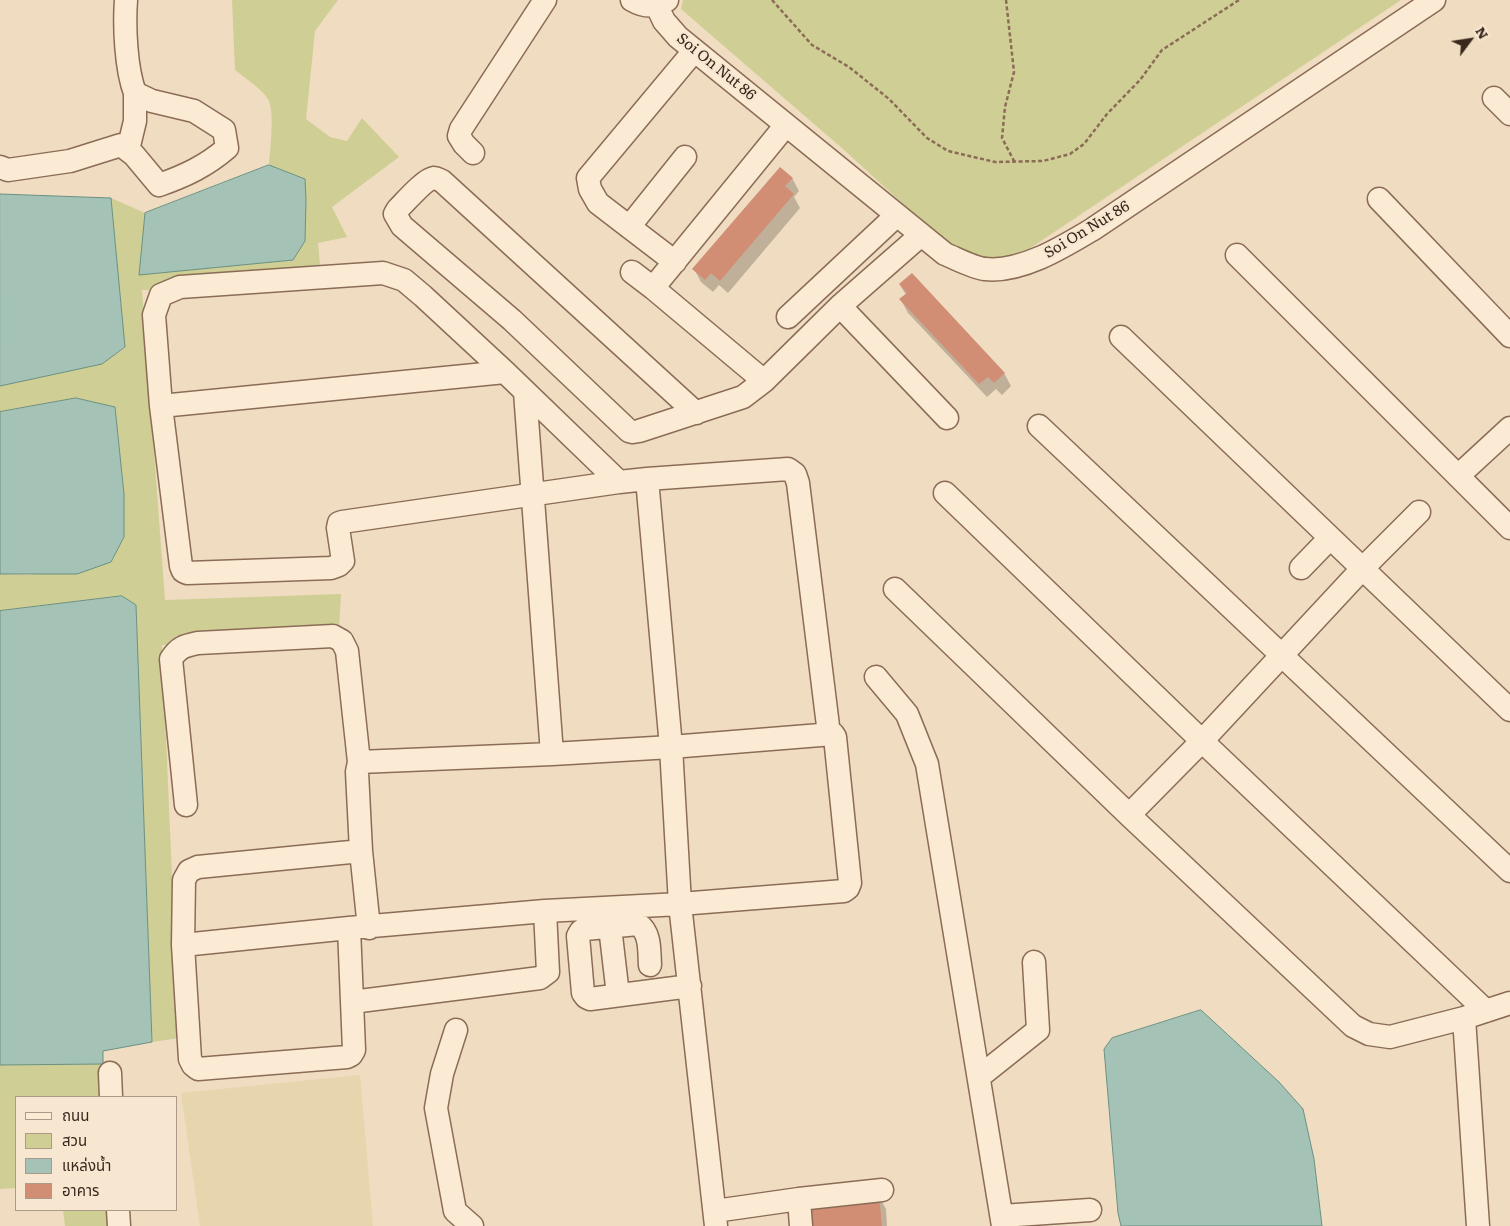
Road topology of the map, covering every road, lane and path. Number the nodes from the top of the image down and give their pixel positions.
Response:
1 (126, 0) edge
2 (545, 0) edge
3 (632, 0) edge
4 (772, 0) edge
5 (1006, 0) edge
6 (1239, 0) edge
7 (1434, 0) edge
8 (662, 3) edge
9 (694, 51) junction
10 (135, 93) junction
11 (1494, 98) dead end
12 (1510, 114) edge
13 (786, 125) junction
14 (128, 150) junction
15 (473, 153) dead end
16 (685, 157) dead end
17 (1014, 161) junction
18 (0, 167) edge
19 (1379, 199) dead end
20 (897, 215) junction
21 (629, 227) junction
22 (921, 235) junction
23 (1237, 255) dead end
24 (675, 262) junction
25 (632, 272) dead end
26 (653, 288) junction
27 (840, 306) junction
28 (788, 316) dead end
29 (1507, 327) edge
30 (1121, 337) dead end
31 (505, 372) junction
32 (764, 381) junction
33 (525, 392) junction
34 (161, 406) junction
35 (696, 413) junction
36 (947, 418) dead end
37 (1039, 426) dead end
38 (1510, 428) edge
39 (1458, 476) junction
40 (647, 478) junction
41 (618, 482) junction
42 (945, 493) dead end
43 (532, 494) junction
44 (1420, 512) dead end
45 (1510, 528) edge
46 (1330, 538) junction
47 (1301, 568) dead end
48 (1362, 568) junction
49 (895, 589) dead end
50 (1281, 656) junction
51 (876, 677) dead end
52 (1510, 710) edge
53 (830, 734) junction
54 (1202, 741) junction
55 (671, 748) junction
56 (552, 754) junction
57 (358, 762) junction
58 (186, 805) dead end
59 (1129, 815) junction
60 (361, 851) junction
61 (1510, 871) edge
62 (680, 904) junction
63 (546, 911) junction
64 (610, 927) junction
65 (359, 928) junction
66 (183, 945) junction
67 (1034, 962) dead end
68 (650, 965) dead end
69 (690, 986) junction
70 (618, 995) junction
71 (352, 1002) junction
72 (1510, 1003) edge
73 (1486, 1011) junction
74 (1464, 1018) junction
75 (456, 1030) dead end
76 (110, 1073) dead end
77 (979, 1077) junction
78 (111, 1096) edge
79 (882, 1190) dead end
80 (799, 1199) junction
81 (1090, 1210) dead end
82 (118, 1211) edge
83 (449, 1219) edge
84 (716, 1219) edge
85 (1002, 1221) edge
86 (119, 1226) edge
87 (472, 1226) edge
88 (801, 1226) edge
89 (1478, 1226) edge

1 - 10 street
2 - 15 street
3 - 8 street, Soi On Nut 86
4 - 17 path
5 - 17 path
6 - 17 path
7 - 22 street, Soi On Nut 86
8 - 9 street, Soi On Nut 86
9 - 13 street, Soi On Nut 86
9 - 21 street
10 - 14 street
10 - 14 street
11 - 12 street
13 - 20 street, Soi On Nut 86
13 - 24 street
14 - 18 street
16 - 21 street
19 - 29 street
20 - 22 street, Soi On Nut 86
20 - 28 street
21 - 24 street
22 - 27 street
23 - 39 street
24 - 26 street
25 - 26 street
26 - 32 street
27 - 32 street
27 - 36 street
30 - 46 street
31 - 33 street
31 - 34 street
31 - 34 street
32 - 35 street
33 - 41 street
33 - 43 street
34 - 43 street
35 - 35 street
37 - 50 street
38 - 39 street
39 - 45 street
40 - 41 street
40 - 53 street
40 - 55 street
41 - 43 street
42 - 54 street
43 - 56 street
44 - 48 street
46 - 47 street
46 - 48 street
48 - 50 street
48 - 52 street
49 - 59 street
50 - 54 street
50 - 61 street
51 - 77 street
53 - 55 street
53 - 62 street
54 - 59 street
54 - 73 street
55 - 56 street
55 - 62 street
56 - 57 street
57 - 58 street
57 - 60 street
59 - 74 street
60 - 65 street
60 - 66 street
62 - 63 street
62 - 69 street
63 - 65 street
63 - 71 street
64 - 68 street
64 - 70 street
64 - 70 street
65 - 66 street
65 - 71 street
66 - 71 street
67 - 77 street
69 - 70 street
69 - 84 street
72 - 73 street
73 - 74 street
74 - 89 street
75 - 83 street
76 - 78 street
77 - 85 street
79 - 80 street
80 - 84 street
80 - 88 street
81 - 85 street
82 - 86 street
83 - 87 street

